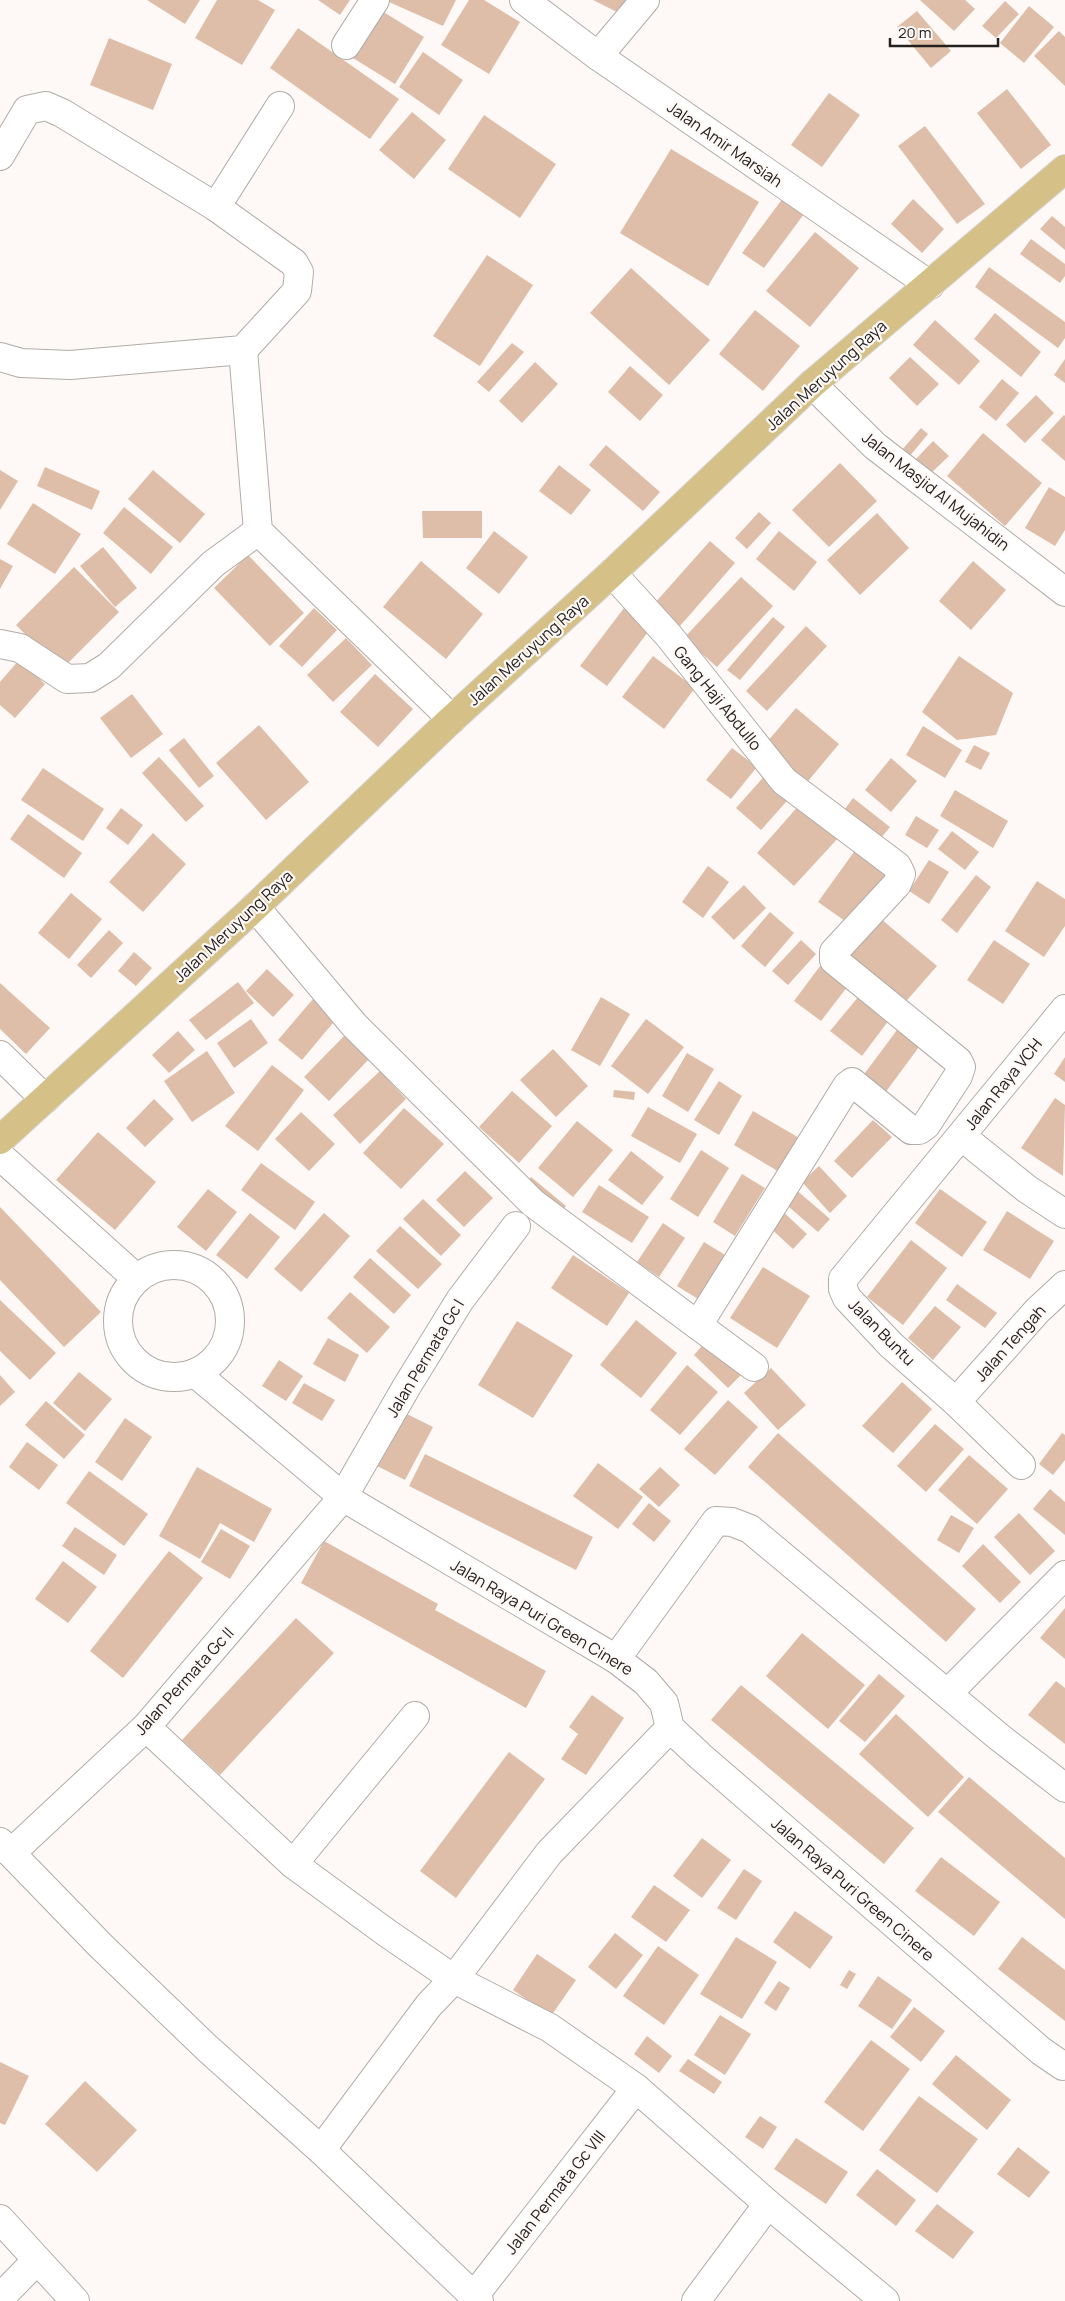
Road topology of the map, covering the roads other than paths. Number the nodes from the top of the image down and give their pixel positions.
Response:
1 (375, 0) edge
2 (524, 0) edge
3 (645, 0) edge
4 (346, 45) dead end
5 (598, 56) junction
6 (280, 106) dead end
7 (0, 156) edge
8 (1065, 169) edge
9 (216, 207) junction
10 (930, 285) junction
11 (243, 350) junction
12 (0, 357) edge
13 (812, 384) junction
14 (258, 530) junction
15 (612, 573) junction
16 (1065, 592) edge
17 (0, 644) edge
18 (452, 719) junction
19 (255, 906) junction
20 (1065, 1010) edge
21 (0, 1055) edge
22 (45, 1098) junction
23 (961, 1136) junction
24 (0, 1140) edge
25 (0, 1156) edge
26 (1065, 1214) edge
27 (516, 1226) dead end
28 (136, 1278) junction
29 (1065, 1285) edge
30 (698, 1325) junction
31 (754, 1367) dead end
32 (195, 1373) junction
33 (956, 1402) junction
34 (1021, 1465) dead end
35 (343, 1497) junction
36 (1065, 1575) edge
37 (616, 1659) junction
38 (948, 1694) junction
39 (415, 1716) dead end
40 (146, 1726) junction
41 (670, 1728) junction
42 (1065, 1788) edge
43 (5, 1848) edge
44 (293, 1864) junction
45 (454, 1978) junction
46 (1063, 2066) dead end
47 (636, 2088) junction
48 (321, 2150) junction
49 (768, 2204) junction
50 (0, 2219) edge
51 (37, 2260) junction
52 (0, 2298) edge
53 (476, 2299) edge
54 (75, 2301) edge
55 (696, 2301) edge
56 (885, 2301) edge

1 - 4 street
2 - 5 street, Jalan Amir Marsiah
3 - 5 street
5 - 10 street, Jalan Amir Marsiah
6 - 9 street
7 - 9 street
8 - 10 main road, Jalan Meruyung Raya
9 - 11 street
10 - 13 main road, Jalan Meruyung Raya
11 - 12 street
11 - 14 street
13 - 15 main road, Jalan Meruyung Raya
13 - 16 street, Jalan Masjid Al Mujahidin
14 - 17 street
14 - 18 street
15 - 18 main road, Jalan Meruyung Raya
15 - 30 street, Gang Haji Abdullo
18 - 19 main road, Jalan Meruyung Raya
19 - 22 main road, Jalan Meruyung Raya
19 - 30 street
20 - 23 street, Jalan Raya VCH
21 - 22 street
22 - 24 main road, Jalan Meruyung Raya
23 - 26 street
23 - 33 street, Jalan Buntu
25 - 28 street
27 - 35 street, Jalan Permata Gc I
28 - 32 street
28 - 32 street
29 - 33 street, Jalan Tengah
30 - 31 street
32 - 35 street, Jalan Raya Puri Green Cinere
33 - 34 street, Jalan Buntu
35 - 37 street, Jalan Raya Puri Green Cinere
35 - 40 street, Jalan Permata Gc II
36 - 38 street
37 - 38 street
37 - 41 street, Jalan Raya Puri Green Cinere
38 - 42 street
39 - 44 street
40 - 43 street, Jalan Permata Gc II
40 - 44 street
41 - 45 street
41 - 46 street, Jalan Raya Puri Green Cinere
43 - 48 street
44 - 45 street
45 - 47 street
45 - 48 street
47 - 49 street
47 - 53 street, Jalan Permata Gc VIII
48 - 53 street
49 - 55 street
49 - 56 street
50 - 51 street
51 - 52 street
51 - 54 street

